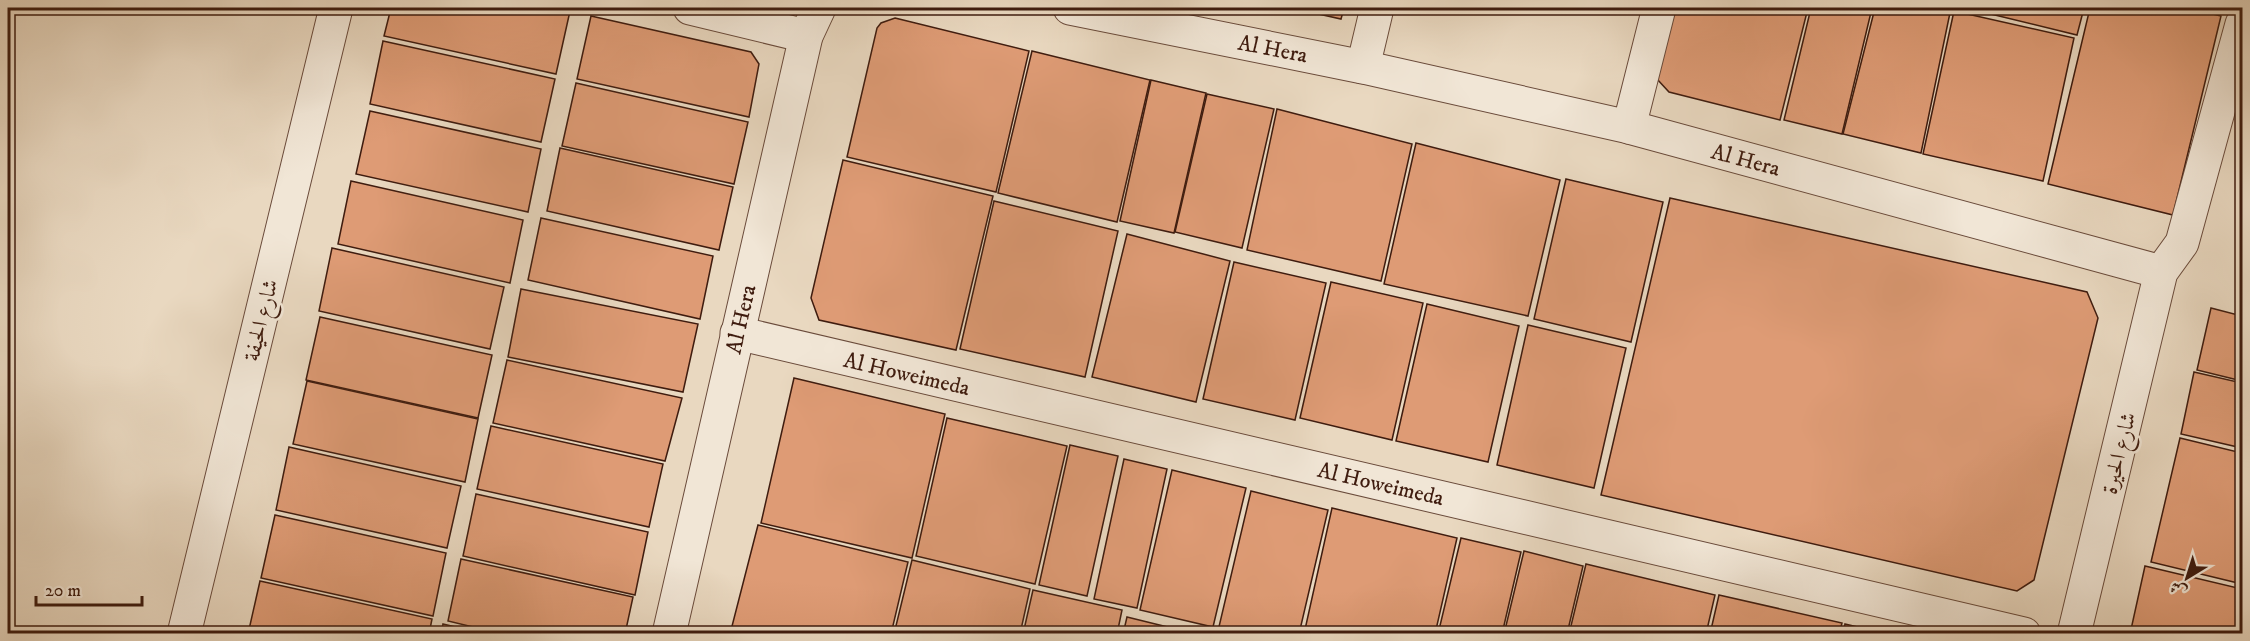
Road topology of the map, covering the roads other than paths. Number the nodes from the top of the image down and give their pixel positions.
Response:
1 (336, 8) edge
2 (690, 8) edge
3 (1070, 8) edge
4 (1377, 8) edge
5 (1659, 8) edge
6 (812, 22) edge
7 (2242, 24) edge
8 (1363, 67) junction
9 (1629, 128) junction
10 (2161, 272) junction
11 (737, 333) junction
12 (184, 633) edge
13 (669, 633) edge
14 (2024, 633) edge
15 (2074, 633) edge

1 - 12 street, شارع الحيفة
2 - 6 street
3 - 8 street, Al Hera
4 - 8 street
5 - 9 street
6 - 11 street, Al Hera
7 - 10 street
8 - 9 street, Al Hera
9 - 10 street, Al Hera
10 - 15 street, شارع الحيرة
11 - 13 street, Al Hera
11 - 14 street, Al Howeimeda

